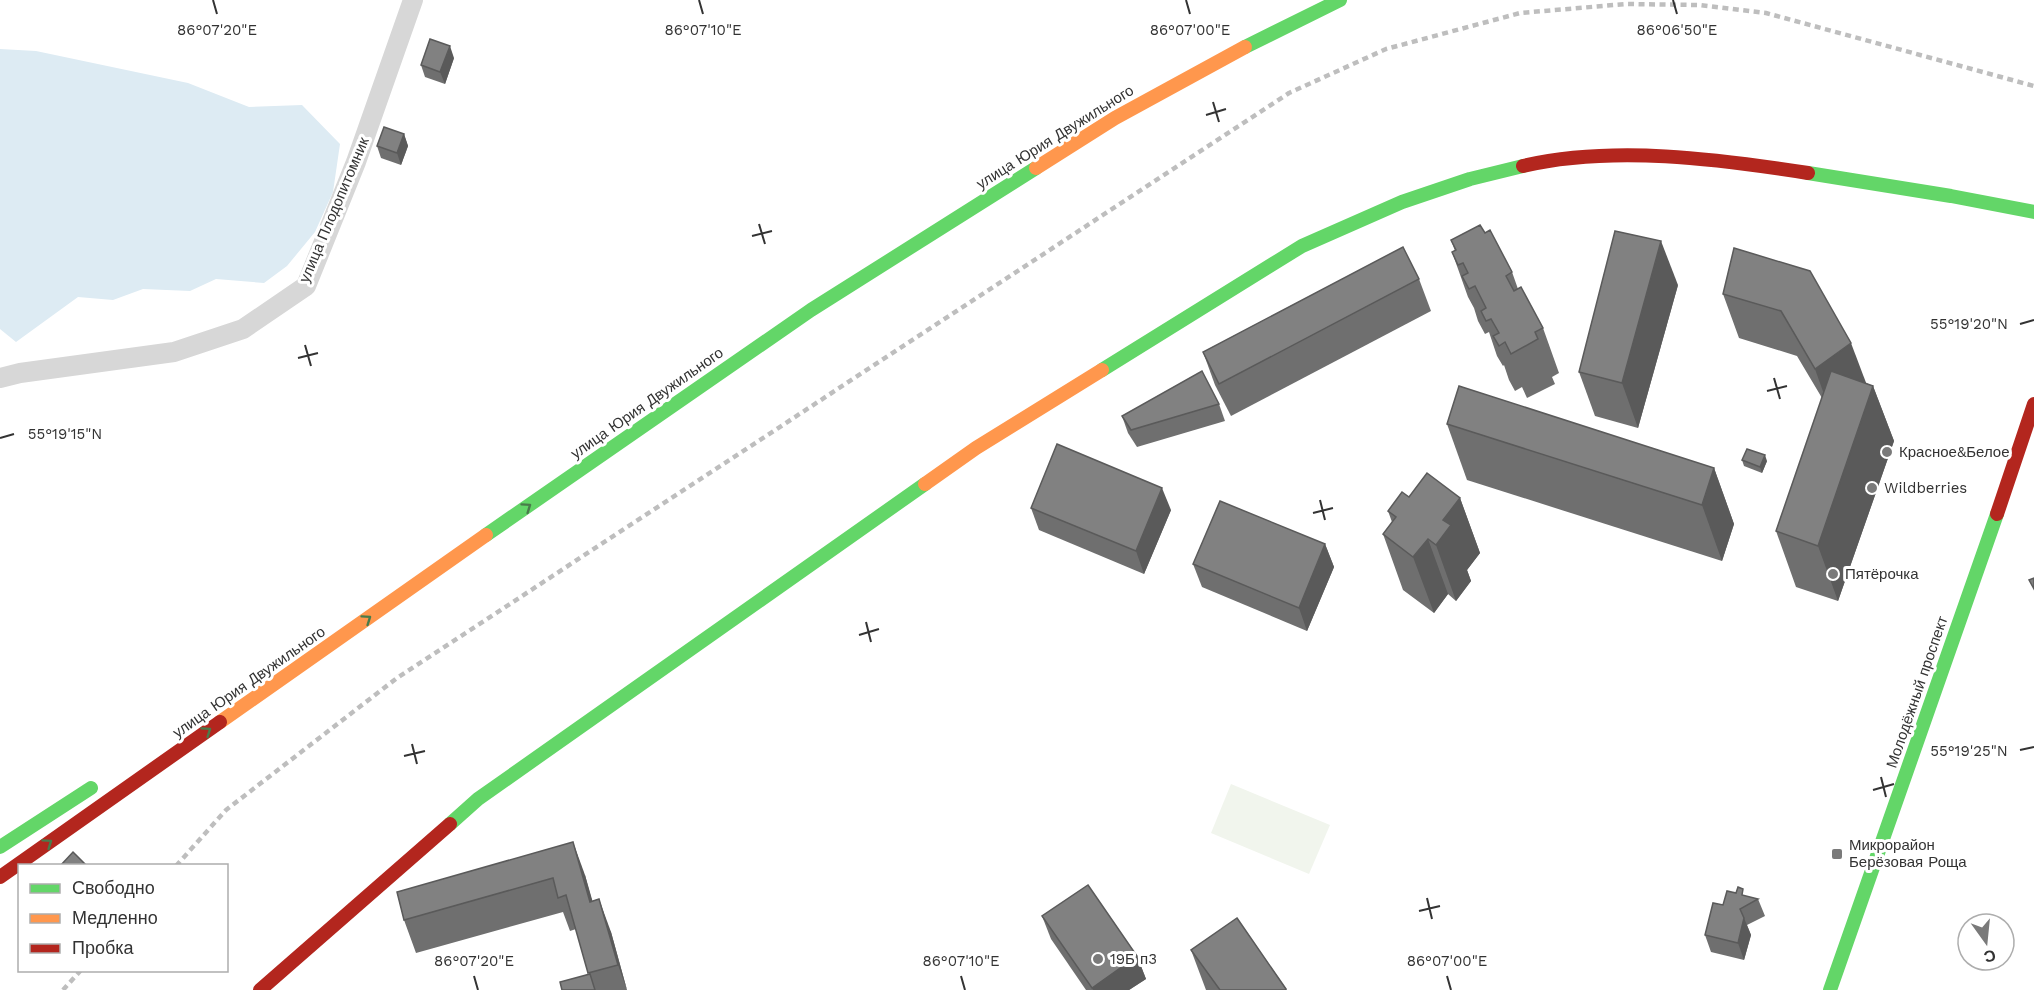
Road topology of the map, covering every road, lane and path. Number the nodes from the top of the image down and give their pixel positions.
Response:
1 (413, 0) edge
2 (1340, 0) edge
3 (2010, 194) dead end
4 (1951, 195) junction
5 (2034, 212) edge
6 (810, 294) dead end
7 (761, 328) dead end
8 (0, 378) edge
9 (2034, 404) edge
10 (99, 782) dead end
11 (0, 848) edge
12 (18, 864) edge
13 (19, 864) edge
14 (0, 877) edge
15 (260, 990) edge
16 (1830, 990) edge

1 - 8 street, улица Плодопитомник
13 -> 2 main road, улица Юрия Двужильного
3 - 4 main road
4 - 5 main road
4 - 15 main road
6 - 7 main road
9 - 16 main road, Молодёжный проспект
10 - 11 main road
14 -> 12 main road, улица Юрия Двужильного

